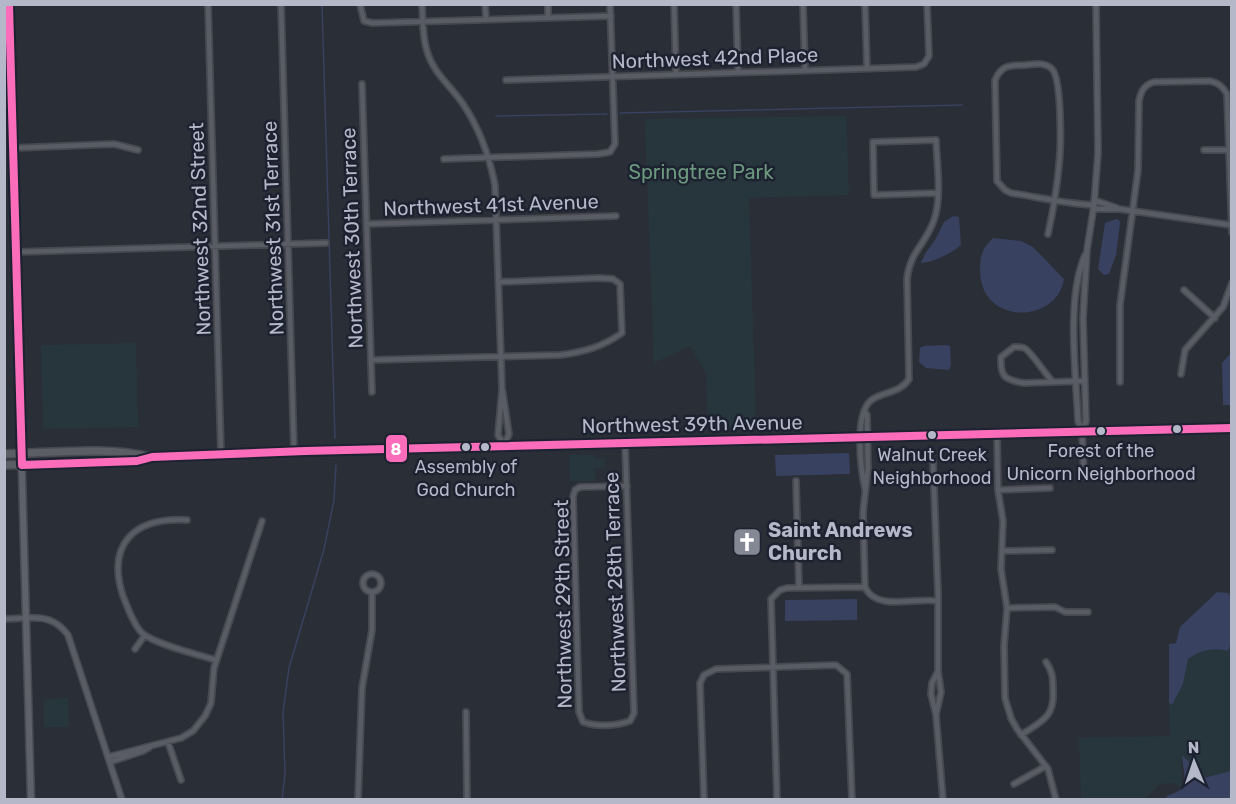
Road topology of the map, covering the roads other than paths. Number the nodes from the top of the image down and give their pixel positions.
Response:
1 (9, 4) edge
2 (208, 4) edge
3 (281, 4) edge
4 (360, 4) edge
5 (422, 4) edge
6 (485, 4) edge
7 (548, 4) edge
8 (610, 4) edge
9 (674, 4) edge
10 (736, 4) edge
11 (803, 4) edge
12 (865, 4) edge
13 (927, 4) edge
14 (1096, 4) edge
15 (611, 16) junction
16 (548, 17) junction
17 (486, 19) junction
18 (423, 21) junction
19 (867, 68) junction
20 (805, 70) junction
21 (738, 72) junction
22 (676, 75) junction
23 (613, 77) junction
24 (506, 80) dead end
25 (362, 84) dead end
26 (12, 101) junction
27 (4, 107) edge
28 (4, 113) edge
29 (12, 120) junction
30 (13, 148) junction
31 (138, 150) dead end
32 (1204, 150) dead end
33 (1229, 150) junction
34 (489, 158) junction
35 (444, 159) dead end
36 (938, 193) junction
37 (1055, 199) junction
38 (1094, 205) junction
39 (1119, 209) junction
40 (1133, 211) junction
41 (616, 216) dead end
42 (498, 220) junction
43 (367, 224) junction
44 (1231, 225) edge
45 (1232, 232) edge
46 (1048, 234) dead end
47 (326, 243) dead end
48 (288, 244) junction
49 (216, 247) junction
50 (1087, 250) junction
51 (16, 252) junction
52 (500, 282) junction
53 (1232, 283) edge
54 (1184, 290) dead end
55 (1215, 318) junction
56 (501, 356) junction
57 (371, 360) junction
58 (1181, 374) dead end
59 (1076, 381) junction
60 (1084, 381) junction
61 (1053, 382) junction
62 (1120, 382) dead end
63 (502, 388) junction
64 (372, 392) dead end
65 (1232, 428) edge
66 (1082, 432) junction
67 (997, 433) junction
68 (864, 436) junction
69 (625, 442) junction
70 (504, 445) junction
71 (294, 451) junction
72 (22, 453) junction
73 (221, 454) junction
74 (4, 456) edge
75 (153, 457) junction
76 (933, 461) dead end
77 (4, 465) edge
78 (22, 465) junction
79 (1084, 477) dead end
80 (796, 481) dead end
81 (627, 486) junction
82 (1050, 488) dead end
83 (998, 490) junction
84 (187, 520) dead end
85 (262, 521) dead end
86 (1052, 550) dead end
87 (1002, 551) junction
88 (865, 587) junction
89 (799, 588) junction
90 (372, 592) dead end
91 (938, 601) junction
92 (1007, 608) junction
93 (1088, 612) dead end
94 (27, 618) junction
95 (4, 619) edge
96 (145, 635) junction
97 (135, 649) dead end
98 (216, 660) junction
99 (1046, 662) dead end
100 (773, 667) junction
101 (938, 671) junction
102 (466, 712) dead end
103 (936, 715) junction
104 (583, 722) joint
105 (1022, 735) junction
106 (168, 742) junction
107 (109, 760) junction
108 (1046, 766) junction
109 (181, 780) dead end
110 (1014, 784) dead end
111 (31, 800) edge
112 (122, 800) edge
113 (358, 800) edge
114 (467, 800) edge
115 (704, 800) edge
116 (777, 800) edge
117 (852, 800) edge
118 (943, 800) edge
119 (1056, 800) edge

1 - 26 main road
2 - 49 street, Northwest 32nd Street
3 - 48 street, Northwest 31st Terrace
4 - 18 street
5 - 18 street
6 - 17 street
7 - 16 street
8 - 15 street
9 - 22 street
10 - 21 street
11 - 20 street
12 - 19 street
13 - 19 street, Northwest 42nd Place
14 - 38 street
15 - 16 street
15 - 23 street
16 - 17 street
17 - 18 street
18 - 34 street
19 - 20 street, Northwest 42nd Place
20 - 21 street, Northwest 42nd Place
21 - 22 street, Northwest 42nd Place
22 - 23 street, Northwest 42nd Place
23 - 24 street, Northwest 42nd Place
23 - 34 street
25 - 43 street, Northwest 30th Terrace
26 - 27 street
26 - 29 main road
28 - 29 street
29 - 30 main road
30 - 31 street
30 - 51 main road
32 - 33 street
33 - 40 street
33 - 44 street
34 - 35 street
34 - 42 street
36 - 36 street
36 - 68 street
37 - 37 street
37 - 38 street
37 - 46 street
38 - 39 street
38 - 39 street
38 - 50 street
39 - 40 street
40 - 44 street
40 - 62 street
41 - 42 street, Northwest 41st Avenue
42 - 43 street, Northwest 41st Avenue
42 - 52 street
43 - 57 street, Northwest 30th Terrace
44 - 45 street
47 - 48 street
48 - 49 street
48 - 71 street, Northwest 31st Terrace
49 - 51 street
49 - 73 street, Northwest 32nd Street
50 - 59 street
50 - 60 street
51 - 72 main road
52 - 56 street
52 - 56 street
53 - 55 street
54 - 55 street
55 - 58 street
56 - 57 street
56 - 63 street
57 - 64 street, Northwest 30th Terrace
59 - 60 street
59 - 61 street
59 - 66 street
60 - 66 street
61 - 61 street
63 - 70 street
63 - 70 street
65 - 66 main road, Northwest 39th Avenue
66 - 67 main road, Northwest 39th Avenue
66 - 79 street
67 - 68 main road, Northwest 39th Avenue
67 - 83 street
68 - 69 main road, Northwest 39th Avenue
68 - 88 street
69 - 70 main road, Northwest 39th Avenue
69 - 81 street, Northwest 28th Terrace
70 - 71 main road, Northwest 39th Avenue
71 - 73 main road, Northwest 39th Avenue
72 - 74 main road, Northwest 39th Avenue
72 - 75 main road, Northwest 39th Avenue
72 - 78 main road
73 - 75 main road, Northwest 39th Avenue
75 - 78 main road, Northwest 39th Avenue
76 - 91 street
77 - 78 main road, Northwest 39th Avenue
78 - 94 main road
80 - 89 street
81 - 104 street, Northwest 28th Terrace
81 - 104 street, Northwest 29th Street
82 - 83 street
83 - 87 street
84 - 96 street
85 - 98 street
86 - 87 street
87 - 92 street
88 - 89 street
88 - 91 street
89 - 100 street
90 - 113 street
91 - 101 street
92 - 93 street
92 - 105 street
94 - 95 street
94 - 107 street
94 - 111 main road
96 - 97 street
96 - 98 street
98 - 106 street
99 - 105 street
100 - 115 street
100 - 116 street
100 - 117 street
101 - 103 street
101 - 103 street
102 - 114 street
103 - 118 street
105 - 108 street
106 - 107 street
106 - 109 street
107 - 112 street
108 - 110 street
108 - 119 street

